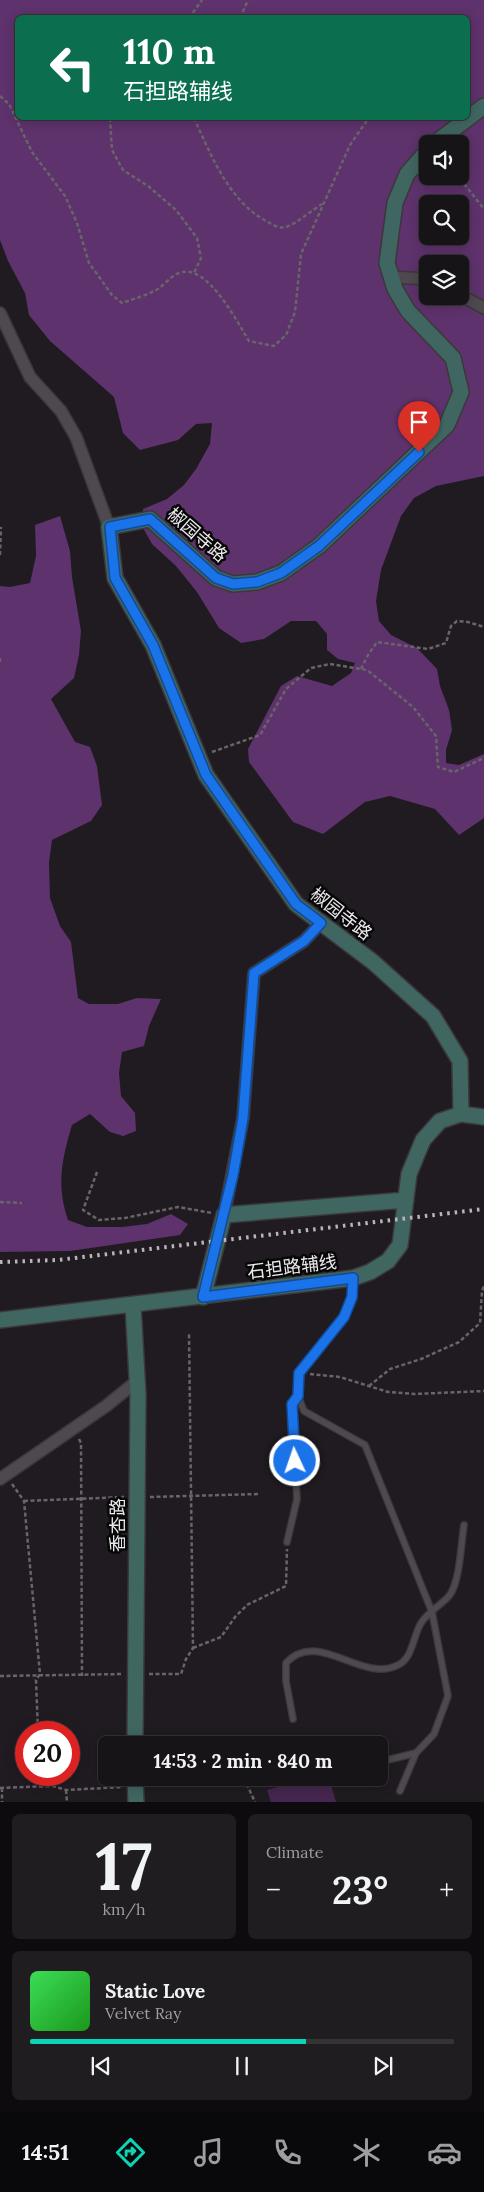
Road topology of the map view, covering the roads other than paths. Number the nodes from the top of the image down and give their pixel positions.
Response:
1 (484, 106) edge
2 (470, 116) edge
3 (465, 120) edge
4 (446, 135) edge
5 (419, 160) edge
6 (390, 277) junction
7 (419, 279) edge
8 (469, 300) edge
9 (484, 308) edge
10 (0, 313) edge
11 (110, 527) junction
12 (321, 923) junction
13 (461, 1114) junction
14 (484, 1117) edge
15 (406, 1200) junction
16 (224, 1215) junction
17 (353, 1278) junction
18 (203, 1297) junction
19 (133, 1306) junction
20 (0, 1320) edge
21 (137, 1381) junction
22 (298, 1396) junction
23 (3, 1477) edge
24 (464, 1525) dead end
25 (287, 1542) road end
26 (432, 1612) junction
27 (293, 1719) dead end
28 (135, 1736) edge
29 (416, 1753) junction
30 (388, 1760) edge
31 (135, 1786) edge
32 (400, 1791) dead end
33 (136, 1802) edge

1 - 2 street
3 - 4 street
5 - 6 street, 椒园寺路
6 - 7 street
6 - 11 street, 椒园寺路
8 - 9 street
10 - 11 street
11 - 12 street, 椒园寺路
12 - 13 street, 椒园寺路
12 - 16 street
13 - 14 street, 石担路辅线
13 - 15 street, 石担路辅线
15 - 16 street
15 - 17 street, 石担路辅线
16 - 18 street
17 - 18 street, 石担路辅线
17 - 22 lane
18 - 19 street, 石担路辅线
19 - 20 street, 石担路辅线
19 - 21 street, 香杏路
21 - 23 street
21 - 28 street, 香杏路
22 - 25 lane
22 - 26 lane
24 - 26 lane
26 - 27 lane
26 - 29 lane
29 - 30 lane
29 - 32 lane
31 - 33 street

